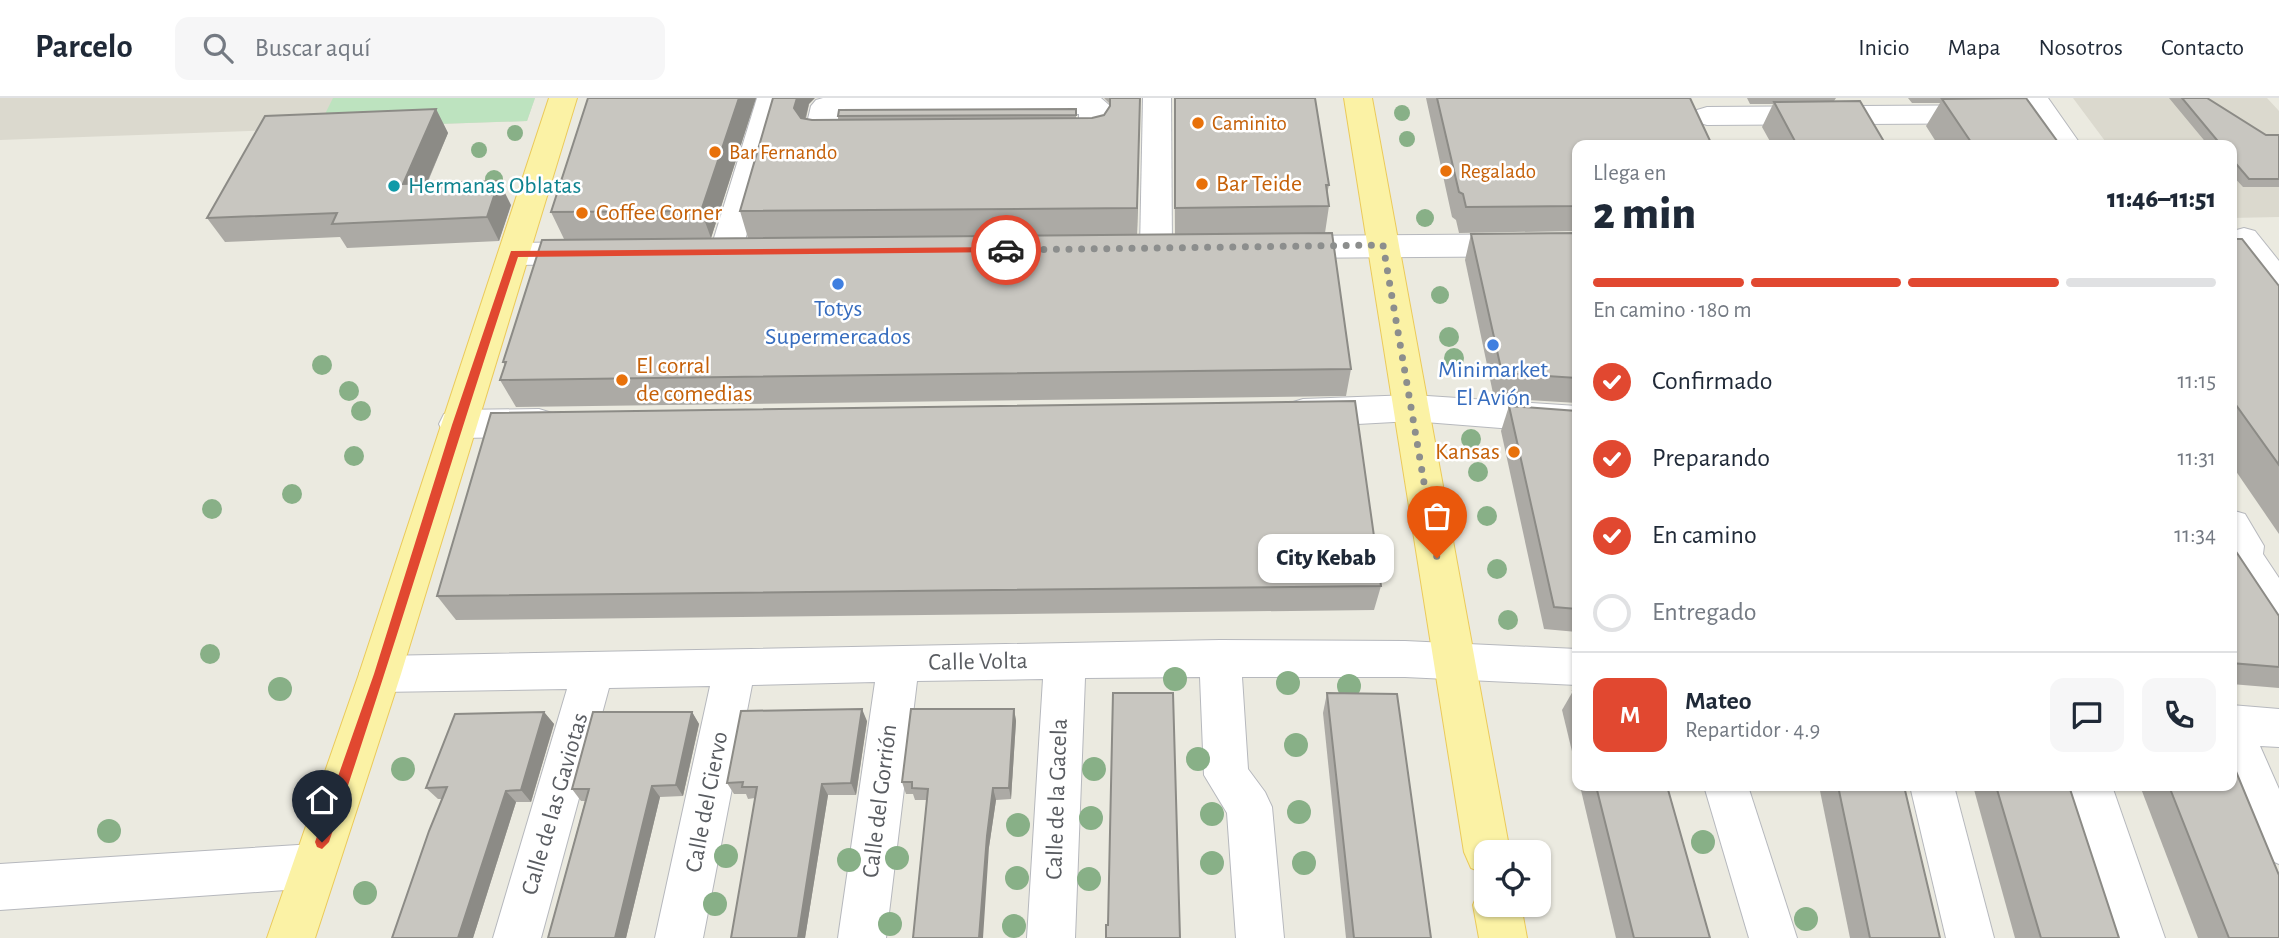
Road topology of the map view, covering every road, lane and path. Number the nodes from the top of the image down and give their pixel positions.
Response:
1 (563, 98) edge
2 (771, 98) edge
3 (1157, 98) edge
4 (1358, 98) edge
5 (2038, 106) edge
6 (1703, 107) edge
7 (1093, 119) joint
8 (1719, 140) edge
9 (2062, 140) edge
10 (2238, 239) edge
11 (2279, 239) edge
12 (1383, 245) junction
13 (1572, 245) edge
14 (1253, 248) edge
15 (1156, 249) edge
16 (726, 251) edge
17 (620, 253) edge
18 (514, 254) junction
19 (2279, 283) edge
20 (1412, 408) junction
21 (1274, 413) edge
22 (1572, 419) edge
23 (571, 423) edge
24 (457, 425) junction
25 (2237, 534) edge
26 (2279, 611) edge
27 (1220, 658) junction
28 (1454, 659) junction
29 (1065, 660) junction
30 (898, 664) junction
31 (735, 667) junction
32 (1572, 667) edge
33 (593, 671) junction
34 (380, 674) junction
35 (2237, 726) edge
36 (2279, 728) edge
37 (2237, 740) edge
38 (1728, 791) edge
39 (1933, 791) edge
40 (2093, 791) edge
41 (1486, 840) edge
42 (2279, 842) edge
43 (314, 866) junction
44 (0, 887) edge
45 (1499, 917) edge
46 (291, 938) edge
47 (517, 938) edge
48 (679, 938) edge
49 (862, 938) edge
50 (1051, 938) edge
51 (1260, 938) edge
52 (1503, 938) edge
53 (1773, 938) edge
54 (1970, 938) edge
55 (2141, 938) edge

1 - 18 main road
2 - 16 street
3 - 15 street
4 - 12 main road
5 - 6 street
5 - 9 street
6 - 8 street
7 - 7 street
10 - 11 street
10 - 19 street
12 - 13 street
12 - 14 street
12 - 20 main road
17 - 18 street
18 - 24 main road
20 - 21 street
20 - 22 street
20 - 28 main road
23 - 24 street
24 - 34 main road
25 - 26 street
27 - 28 street, Calle Volta
27 - 29 street, Calle Volta
27 - 51 street
28 - 32 street, Calle Volta
28 - 41 main road
29 - 30 street, Calle Volta
29 - 50 street, Calle de la Gacela
30 - 31 street, Calle Volta
30 - 49 street, Calle del Gorrión
31 - 33 street, Calle Volta
31 - 48 street, Calle del Ciervo
33 - 34 street, Calle Volta
33 - 47 street, Calle de las Gaviotas
34 - 43 main road
35 - 36 street
37 - 42 street
38 - 53 street
39 - 54 street
40 - 55 street
43 - 44 street
43 - 46 main road
45 - 52 main road

